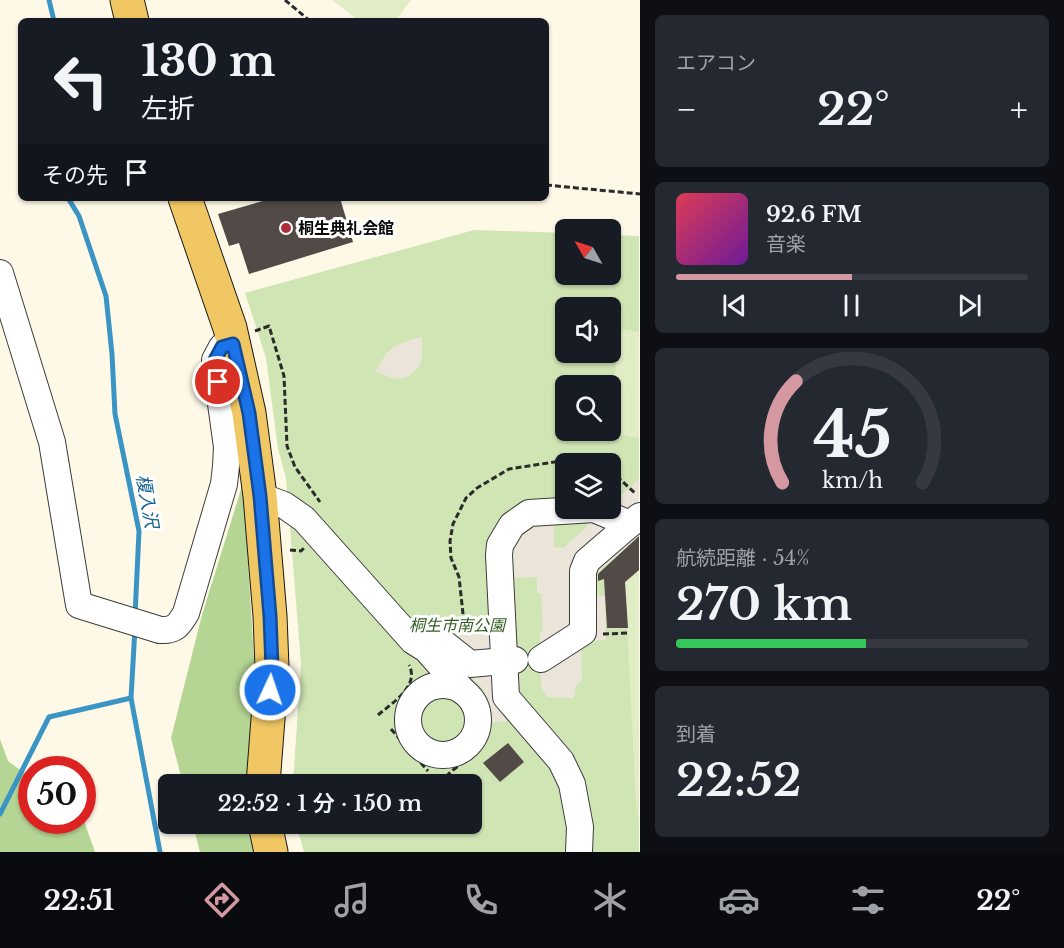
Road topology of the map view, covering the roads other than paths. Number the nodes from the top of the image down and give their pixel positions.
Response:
1 (127, 0) edge
2 (131, 18) edge
3 (186, 201) edge
4 (0, 273) edge
5 (243, 338) junction
6 (260, 496) junction
7 (635, 520) edge
8 (418, 646) junction
9 (541, 659) dead end
10 (510, 660) junction
11 (464, 692) junction
12 (421, 693) junction
13 (264, 774) edge
14 (267, 834) edge
15 (271, 852) edge
16 (579, 852) edge

1 - 2 main road
3 - 5 main road
4 - 5 street
5 - 6 main road
6 - 8 street
6 - 13 main road
7 - 9 street
7 - 10 street
8 - 10 street
8 - 11 street
8 - 12 street
10 - 16 street
11 - 12 street
11 - 12 street
14 - 15 main road

